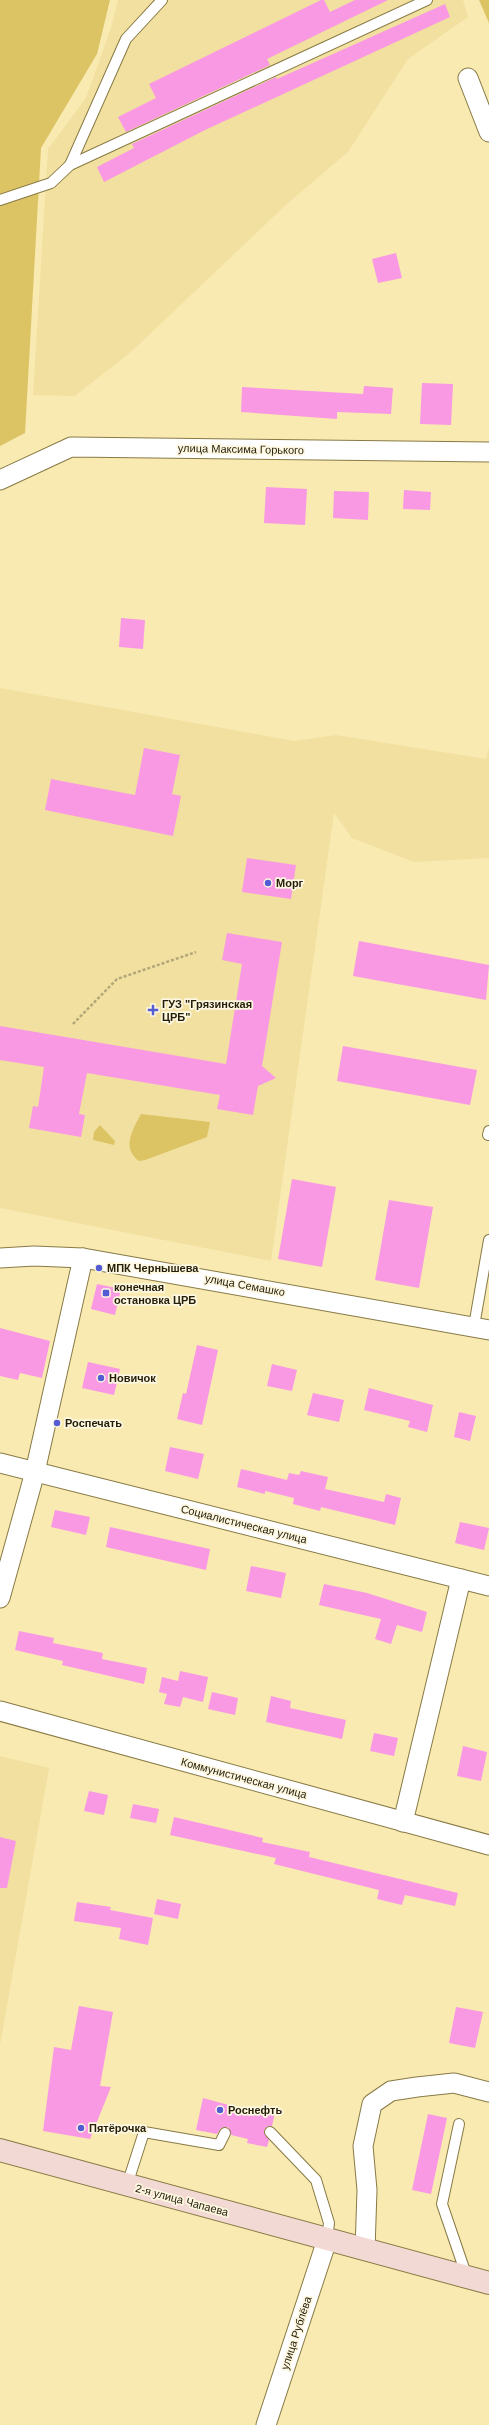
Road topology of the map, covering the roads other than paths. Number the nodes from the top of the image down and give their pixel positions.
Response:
1 (162, 0) edge
2 (427, 0) edge
3 (468, 78) dead end
4 (489, 132) edge
5 (70, 165) junction
6 (0, 200) edge
7 (489, 452) edge
8 (0, 480) edge
9 (489, 1240) edge
10 (0, 1258) edge
11 (82, 1258) junction
12 (481, 1328) edge
13 (0, 1463) edge
14 (35, 1472) junction
15 (461, 1578) junction
16 (489, 1586) edge
17 (0, 1598) edge
18 (0, 1711) edge
19 (403, 1822) junction
20 (489, 1845) edge
21 (489, 2092) edge
22 (459, 2124) dead end
23 (270, 2132) dead end
24 (225, 2133) dead end
25 (0, 2150) edge
26 (127, 2185) junction
27 (327, 2240) junction
28 (365, 2250) junction
29 (467, 2277) junction
30 (489, 2283) edge
31 (266, 2425) edge

1 - 5 lane
2 - 5 lane
3 - 4 street
5 - 6 lane
7 - 8 street, улица Максима Горького
9 - 12 lane
10 - 11 street, улица Семашко
11 - 12 street, улица Семашко
11 - 14 street
13 - 14 street, Социалистическая улица
14 - 15 street, Социалистическая улица
14 - 17 street
15 - 16 street, Социалистическая улица
15 - 19 street
18 - 19 street, Коммунистическая улица
19 - 20 street, Коммунистическая улица
21 - 28 street
22 - 29 lane
23 - 27 lane
24 - 26 lane
25 - 26 main road, 2-я улица Чапаева
26 - 27 main road, 2-я улица Чапаева
27 - 28 main road, 2-я улица Чапаева
27 - 31 street, улица Рублёва
28 - 29 main road, 2-я улица Чапаева
29 - 30 main road, 2-я улица Чапаева

